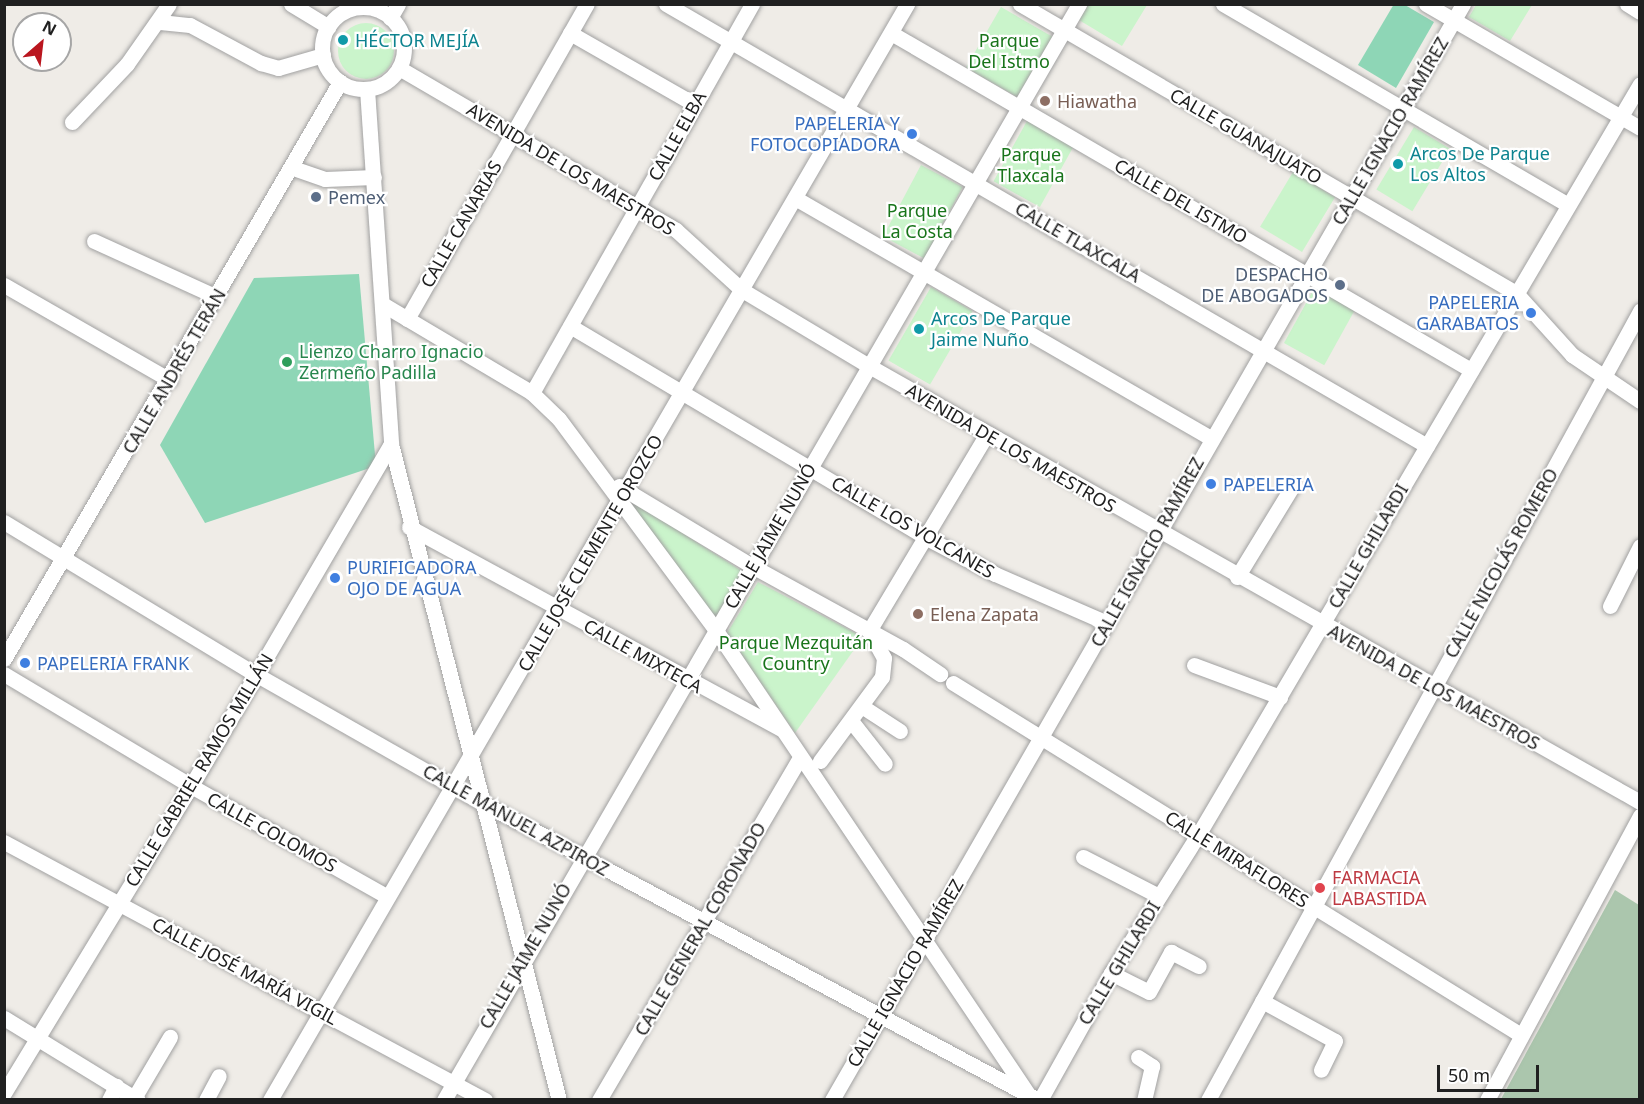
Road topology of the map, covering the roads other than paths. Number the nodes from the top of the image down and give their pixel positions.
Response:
1 (169, 4) edge
2 (291, 4) edge
3 (587, 4) edge
4 (666, 4) edge
5 (752, 4) edge
6 (907, 4) edge
7 (1020, 4) edge
8 (1079, 4) edge
9 (1223, 4) edge
10 (1426, 4) edge
11 (1463, 4) edge
12 (1627, 4) edge
13 (354, 6) edge
14 (376, 7) edge
15 (394, 11) edge
16 (1640, 12) edge
17 (1454, 21) junction
18 (160, 22) junction
19 (329, 27) junction
20 (1064, 30) junction
21 (570, 33) junction
22 (891, 33) junction
23 (729, 41) junction
24 (323, 55) junction
25 (399, 68) junction
26 (340, 82) junction
27 (1640, 84) edge
28 (367, 89) junction
29 (694, 104) junction
30 (1019, 106) junction
31 (847, 109) junction
32 (1402, 109) junction
33 (1620, 117) junction
34 (72, 122) dead end
35 (1640, 128) edge
36 (513, 134) junction
37 (293, 168) junction
38 (374, 177) junction
39 (974, 182) junction
40 (1351, 197) junction
41 (795, 198) junction
42 (1568, 205) junction
43 (638, 207) junction
44 (94, 241) dead end
45 (922, 269) junction
46 (1306, 274) junction
47 (9, 288) edge
48 (742, 290) junction
49 (1516, 293) junction
50 (217, 297) junction
51 (4, 305) edge
52 (384, 305) junction
53 (1640, 311) edge
54 (407, 319) junction
55 (570, 326) junction
56 (1262, 350) junction
57 (869, 366) junction
58 (1471, 370) junction
59 (1604, 377) junction
60 (170, 380) junction
61 (532, 393) junction
62 (684, 393) junction
63 (1640, 401) edge
64 (987, 434) junction
65 (1211, 438) junction
66 (391, 444) junction
67 (1427, 446) junction
68 (810, 468) junction
69 (1292, 487) dead end
70 (623, 496) junction
71 (4, 522) edge
72 (409, 527) junction
73 (1158, 532) junction
74 (927, 537) junction
75 (1640, 546) edge
76 (63, 558) junction
77 (752, 566) junction
78 (1237, 577) junction
79 (1610, 606) dead end
80 (556, 608) junction
81 (1107, 623) junction
82 (1322, 624) junction
83 (715, 629) junction
84 (869, 631) junction
85 (4, 659) edge
86 (1194, 665) dead end
87 (4, 674) edge
88 (257, 675) junction
89 (685, 679) junction
90 (1433, 687) junction
91 (1280, 697) junction
92 (863, 707) junction
93 (852, 722) junction
94 (784, 730) junction
95 (900, 731) dead end
96 (1042, 739) junction
97 (471, 757) junction
98 (800, 757) junction
99 (820, 761) dead end
100 (885, 764) dead end
101 (191, 786) junction
102 (455, 787) junction
103 (482, 802) junction
104 (1640, 802) edge
105 (1640, 816) edge
106 (1198, 835) junction
107 (4, 842) edge
108 (582, 856) junction
109 (1083, 857) dead end
110 (386, 896) junction
111 (1159, 896) junction
112 (118, 904) junction
113 (1313, 906) junction
114 (706, 923) junction
115 (926, 938) junction
116 (521, 962) junction
117 (1199, 966) dead end
118 (1111, 973) junction
119 (1262, 1000) junction
120 (321, 1010) junction
121 (881, 1017) junction
122 (4, 1018) edge
123 (1521, 1035) junction
124 (37, 1037) junction
125 (170, 1037) dead end
126 (1138, 1057) dead end
127 (1321, 1070) dead end
128 (219, 1076) dead end
129 (454, 1083) junction
130 (4, 1093) edge
131 (113, 1093) edge
132 (1036, 1098) edge
133 (136, 1099) edge
134 (206, 1100) edge
135 (270, 1100) edge
136 (444, 1100) edge
137 (485, 1100) edge
138 (559, 1100) edge
139 (600, 1100) edge
140 (832, 1100) edge
141 (1144, 1100) edge
142 (1208, 1100) edge
143 (1487, 1100) edge

1 - 18 street
2 - 19 street
3 - 21 street, CALLE CANARIAS
4 - 23 street, CALLE TLAXCALA
5 - 23 street, CALLE ELBA
6 - 22 street, CALLE JOSÉ CLEMENTE OROZCO
7 - 20 street, CALLE GUANAJUATO
8 - 20 street, CALLE JAIME NUNÓ
9 - 32 street
10 - 17 street
11 - 17 street, CALLE IGNACIO RAMÍREZ
12 - 16 street
13 - 14 street
13 - 19 street
14 - 15 street
15 - 25 street
17 - 32 street, CALLE IGNACIO RAMÍREZ
17 - 33 street
18 - 24 street
18 - 34 street
19 - 24 street
20 - 30 street, CALLE JAIME NUNÓ
20 - 40 street, CALLE GUANAJUATO
21 - 29 street
21 - 36 street, CALLE CANARIAS
22 - 30 street, CALLE DEL ISTMO
22 - 31 street, CALLE JOSÉ CLEMENTE OROZCO
23 - 29 street, CALLE ELBA
23 - 31 street, CALLE TLAXCALA
24 - 26 street
25 - 28 street
25 - 36 street, AVENIDA DE LOS MAESTROS
26 - 28 street
26 - 37 street, CALLE ANDRÉS TERÁN
27 - 33 street, CALLE GHILARDI
28 - 38 street
29 - 43 street, CALLE ELBA
30 - 39 street, CALLE JAIME NUNÓ
30 - 46 street, CALLE DEL ISTMO
31 - 39 street, CALLE TLAXCALA
31 - 41 street, CALLE JOSÉ CLEMENTE OROZCO
32 - 40 street, CALLE IGNACIO RAMÍREZ
32 - 42 street
33 - 35 street
33 - 42 street, CALLE GHILARDI
36 - 43 street, AVENIDA DE LOS MAESTROS
36 - 54 street, CALLE CANARIAS
37 - 38 street
37 - 50 street, CALLE ANDRÉS TERÁN
38 - 52 street
39 - 45 street, CALLE JAIME NUNÓ
39 - 56 street, CALLE TLAXCALA
40 - 46 street, CALLE IGNACIO RAMÍREZ
40 - 49 street, CALLE GUANAJUATO
41 - 45 street
41 - 48 street, CALLE JOSÉ CLEMENTE OROZCO
42 - 49 street, CALLE GHILARDI
43 - 48 street, AVENIDA DE LOS MAESTROS
43 - 55 street, CALLE ELBA
44 - 50 street
45 - 57 street, CALLE JAIME NUNÓ
45 - 65 street
46 - 56 street, CALLE IGNACIO RAMÍREZ
46 - 58 street, CALLE DEL ISTMO
47 - 51 street
47 - 60 street
48 - 57 street, AVENIDA DE LOS MAESTROS
48 - 62 street, CALLE JOSÉ CLEMENTE OROZCO
49 - 58 street, CALLE GHILARDI
49 - 59 street, CALLE GUANAJUATO
50 - 60 street, CALLE ANDRÉS TERÁN
52 - 54 street
52 - 66 street
53 - 59 street, CALLE NICOLÁS ROMERO
54 - 61 street
55 - 61 street, CALLE ELBA
55 - 62 street, CALLE LOS VOLCANES
56 - 65 street, CALLE IGNACIO RAMÍREZ
56 - 67 street, CALLE TLAXCALA
57 - 64 street, AVENIDA DE LOS MAESTROS
57 - 68 street, CALLE JAIME NUNÓ
58 - 67 street, CALLE GHILARDI
59 - 63 street, CALLE GUANAJUATO
59 - 90 street, CALLE NICOLÁS ROMERO
60 - 76 street, CALLE ANDRÉS TERÁN
61 - 70 street
62 - 68 street, CALLE LOS VOLCANES
62 - 70 street, CALLE JOSÉ CLEMENTE OROZCO
64 - 73 street, AVENIDA DE LOS MAESTROS
64 - 74 street
65 - 73 street, CALLE IGNACIO RAMÍREZ
66 - 72 street
66 - 88 street, CALLE GABRIEL RAMOS MILLÁN
67 - 82 street, CALLE GHILARDI
68 - 74 street, CALLE LOS VOLCANES
68 - 77 street, CALLE JAIME NUNÓ
69 - 78 street
70 - 77 street
70 - 80 street, CALLE JOSÉ CLEMENTE OROZCO
70 - 83 street
71 - 76 street, CALLE MANUEL AZPIROZ
72 - 80 street, CALLE MIXTECA
72 - 97 street
73 - 78 street, AVENIDA DE LOS MAESTROS
73 - 81 street, CALLE IGNACIO RAMÍREZ
74 - 81 street, CALLE LOS VOLCANES
74 - 84 street
75 - 79 street
76 - 85 street, CALLE ANDRÉS TERÁN
76 - 88 street, CALLE MANUEL AZPIROZ
77 - 83 street, CALLE JAIME NUNÓ
77 - 84 street
78 - 82 street, AVENIDA DE LOS MAESTROS
80 - 89 street, CALLE MIXTECA
80 - 97 street, CALLE JOSÉ CLEMENTE OROZCO
81 - 96 street, CALLE IGNACIO RAMÍREZ
82 - 90 street, AVENIDA DE LOS MAESTROS
82 - 91 street, CALLE GHILARDI
83 - 89 street, CALLE JAIME NUNÓ
83 - 94 street
84 - 92 street
84 - 96 street, CALLE MIRAFLORES
86 - 91 street
87 - 101 street, CALLE COLOMOS
88 - 101 street, CALLE GABRIEL RAMOS MILLÁN
88 - 102 street, CALLE MANUEL AZPIROZ
89 - 94 street, CALLE MIXTECA
89 - 108 street, CALLE JAIME NUNÓ
90 - 104 street, AVENIDA DE LOS MAESTROS
90 - 113 street, CALLE NICOLÁS ROMERO
91 - 106 street, CALLE GHILARDI
92 - 93 street
92 - 95 street
93 - 99 street
93 - 100 street
94 - 98 street
96 - 106 street, CALLE MIRAFLORES
96 - 115 street, CALLE IGNACIO RAMÍREZ
97 - 102 street, CALLE JOSÉ CLEMENTE OROZCO
97 - 103 street
98 - 114 street, CALLE GENERAL CORONADO
98 - 115 street
101 - 110 street, CALLE COLOMOS
101 - 112 street, CALLE GABRIEL RAMOS MILLÁN
102 - 103 street, CALLE MANUEL AZPIROZ
102 - 110 street, CALLE JOSÉ CLEMENTE OROZCO
103 - 108 street, CALLE MANUEL AZPIROZ
103 - 116 street
105 - 123 street
106 - 111 street, CALLE GHILARDI
106 - 113 street, CALLE MIRAFLORES
107 - 112 street, CALLE JOSÉ MARÍA VIGIL
108 - 114 street, CALLE MANUEL AZPIROZ
108 - 116 street, CALLE JAIME NUNÓ
109 - 111 street
110 - 120 street, CALLE JOSÉ CLEMENTE OROZCO
111 - 118 street, CALLE GHILARDI
112 - 120 street, CALLE JOSÉ MARÍA VIGIL
112 - 124 street, CALLE GABRIEL RAMOS MILLÁN
113 - 119 street, CALLE NICOLÁS ROMERO
113 - 123 street, CALLE MIRAFLORES
114 - 121 street, CALLE MANUEL AZPIROZ
114 - 139 street, CALLE GENERAL CORONADO
115 - 121 street, CALLE IGNACIO RAMÍREZ
115 - 132 street
116 - 129 street, CALLE JAIME NUNÓ
116 - 138 street
117 - 118 street
118 - 132 street, CALLE GHILARDI
119 - 127 street
119 - 142 street, CALLE NICOLÁS ROMERO
120 - 129 street, CALLE JOSÉ MARÍA VIGIL
120 - 135 street, CALLE JOSÉ CLEMENTE OROZCO
121 - 132 street, CALLE MANUEL AZPIROZ
121 - 140 street, CALLE IGNACIO RAMÍREZ
122 - 124 street
123 - 143 street
124 - 130 street, CALLE GABRIEL RAMOS MILLÁN
124 - 131 street
125 - 133 street
126 - 141 street
128 - 134 street
129 - 136 street, CALLE JAIME NUNÓ
129 - 137 street, CALLE JOSÉ MARÍA VIGIL
131 - 133 street

